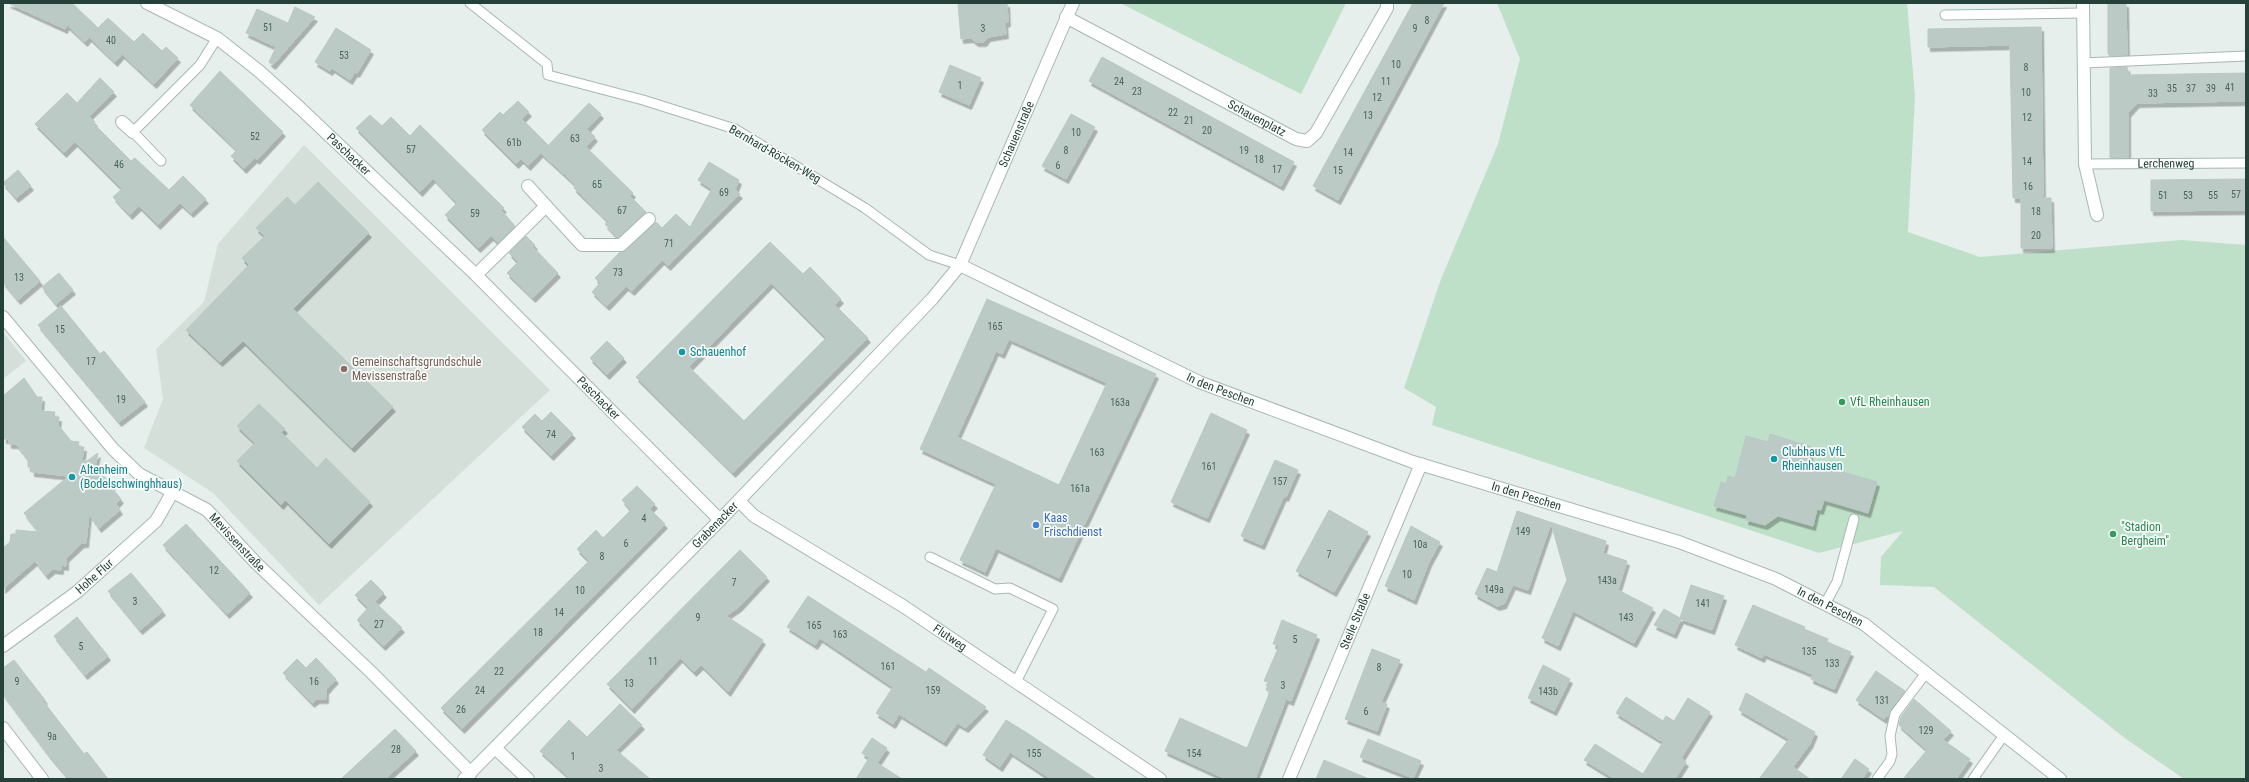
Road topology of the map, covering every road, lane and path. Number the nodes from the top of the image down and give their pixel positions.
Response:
1 (147, 3) edge
2 (470, 3) edge
3 (1073, 3) edge
4 (1387, 3) edge
5 (2083, 8) edge
6 (1945, 14) dead end
7 (1066, 17) junction
8 (217, 38) junction
9 (2246, 56) edge
10 (2083, 63) junction
11 (122, 122) dead end
12 (133, 132) junction
13 (161, 161) dead end
14 (2246, 163) edge
15 (2085, 164) junction
16 (528, 186) dead end
17 (546, 206) junction
18 (2097, 215) dead end
19 (649, 218) dead end
20 (960, 265) junction
21 (476, 275) junction
22 (3, 317) edge
23 (1421, 464) junction
24 (172, 493) junction
25 (739, 501) junction
26 (1854, 519) dead end
27 (720, 520) junction
28 (930, 557) dead end
29 (1825, 604) junction
30 (3, 646) edge
31 (1926, 673) junction
32 (1016, 682) junction
33 (3, 728) edge
34 (2004, 735) junction
35 (495, 748) junction
36 (467, 776) edge
37 (42, 779) edge
38 (528, 779) edge
39 (1160, 779) edge
40 (1289, 779) edge
41 (1877, 779) edge
42 (1973, 779) edge
43 (2060, 779) edge

1 - 8 street, Paschacker
2 - 20 lane, Bernhard-Röcken-Weg
3 - 7 street, Schauenstraße
4 - 7 street, Schauenplatz
5 - 6 lane
5 - 10 street
7 - 20 street, Schauenstraße
8 - 12 lane
8 - 21 street, Paschacker
9 - 10 lane
10 - 15 street
11 - 12 street
12 - 13 lane
14 - 15 lane, Lerchenweg
15 - 18 street
16 - 17 street
17 - 19 street
17 - 21 street
20 - 23 street, In den Peschen
20 - 25 street, Grabenacker
21 - 27 street, Paschacker
22 - 24 street, Mevissenstraße
23 - 29 street, In den Peschen
23 - 40 street, Steile Straße
24 - 30 street, Hohe Flur
24 - 36 street, Mevissenstraße
25 - 27 street, Grabenacker
25 - 32 street, Flutweg
26 - 29 lane
27 - 35 street, Grabenacker
28 - 32 lane
29 - 31 street, In den Peschen
31 - 34 street, In den Peschen
31 - 41 lane
32 - 39 street, Flutweg
33 - 37 street
34 - 42 lane
34 - 43 street, In den Peschen
35 - 36 street, Grabenacker
35 - 38 street

